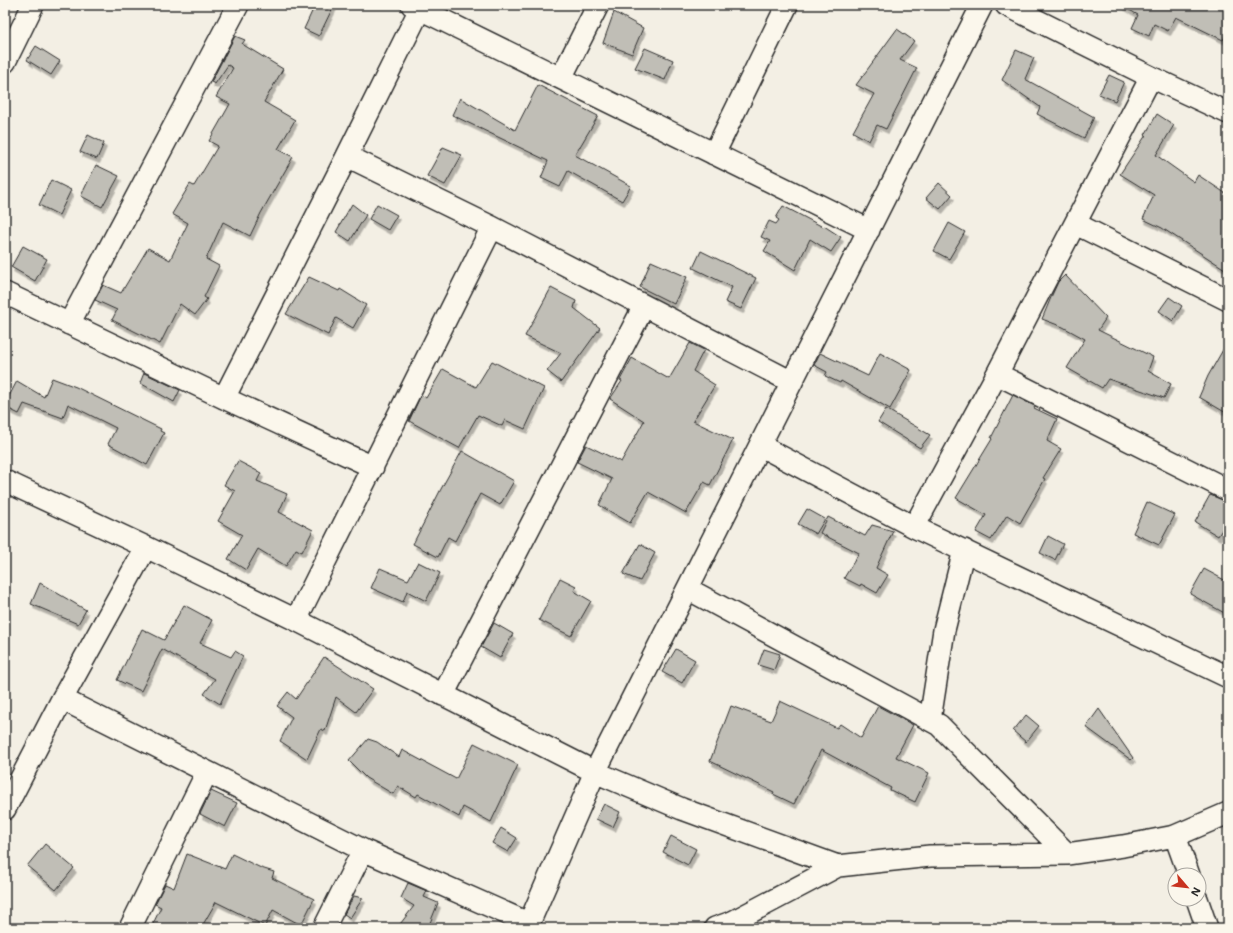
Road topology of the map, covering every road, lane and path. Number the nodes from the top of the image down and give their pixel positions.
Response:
1 (33, 5) edge
2 (238, 5) edge
3 (598, 5) edge
4 (787, 5) edge
5 (982, 5) edge
6 (1006, 5) edge
7 (416, 7) edge
8 (5, 62) edge
9 (1151, 77) junction
10 (561, 78) junction
11 (1228, 113) edge
12 (714, 154) junction
13 (348, 156) junction
14 (1076, 224) junction
15 (492, 227) junction
16 (869, 230) junction
17 (5, 293) edge
18 (1228, 300) edge
19 (644, 306) junction
20 (69, 324) junction
21 (997, 374) junction
22 (792, 382) junction
23 (224, 398) junction
24 (761, 446) junction
25 (373, 467) junction
26 (5, 482) edge
27 (1228, 490) edge
28 (914, 527) junction
29 (146, 547) junction
30 (964, 550) junction
31 (688, 589) junction
32 (296, 620) junction
33 (1228, 677) edge
34 (443, 695) junction
35 (62, 699) junction
36 (930, 720) junction
37 (207, 772) junction
38 (596, 772) junction
39 (5, 809) edge
40 (1228, 813) edge
41 (1175, 836) junction
42 (363, 850) junction
43 (1066, 854) junction
44 (838, 866) junction
45 (1186, 867) edge
46 (1200, 907) edge
47 (528, 926) edge
48 (130, 928) edge
49 (324, 928) edge
50 (715, 928) edge
51 (1207, 928) edge

1 - 8 street
2 - 20 street
3 - 10 street
4 - 12 street
5 - 16 street
6 - 9 street
7 - 10 street
7 - 13 street
9 - 11 street
9 - 14 street
10 - 12 street
12 - 16 street
13 - 15 street
13 - 23 street
14 - 18 street
14 - 21 street
15 - 19 street
15 - 25 street
16 - 22 street
17 - 20 street
19 - 22 street
19 - 34 street
20 - 23 street
21 - 27 street
21 - 28 street
22 - 24 street
23 - 25 street
24 - 28 street
24 - 31 street
25 - 32 street
26 - 29 street
28 - 30 street
29 - 32 street
29 - 35 street
30 - 33 street
30 - 36 street
31 - 36 street
31 - 38 street
32 - 34 street
34 - 38 street
35 - 37 street
35 - 39 street
36 - 43 street
37 - 42 street
37 - 48 street
38 - 44 street
38 - 47 street
40 - 41 street
41 - 43 street
41 - 45 street
42 - 47 street
42 - 49 street
43 - 44 street
44 - 50 street
46 - 51 street

